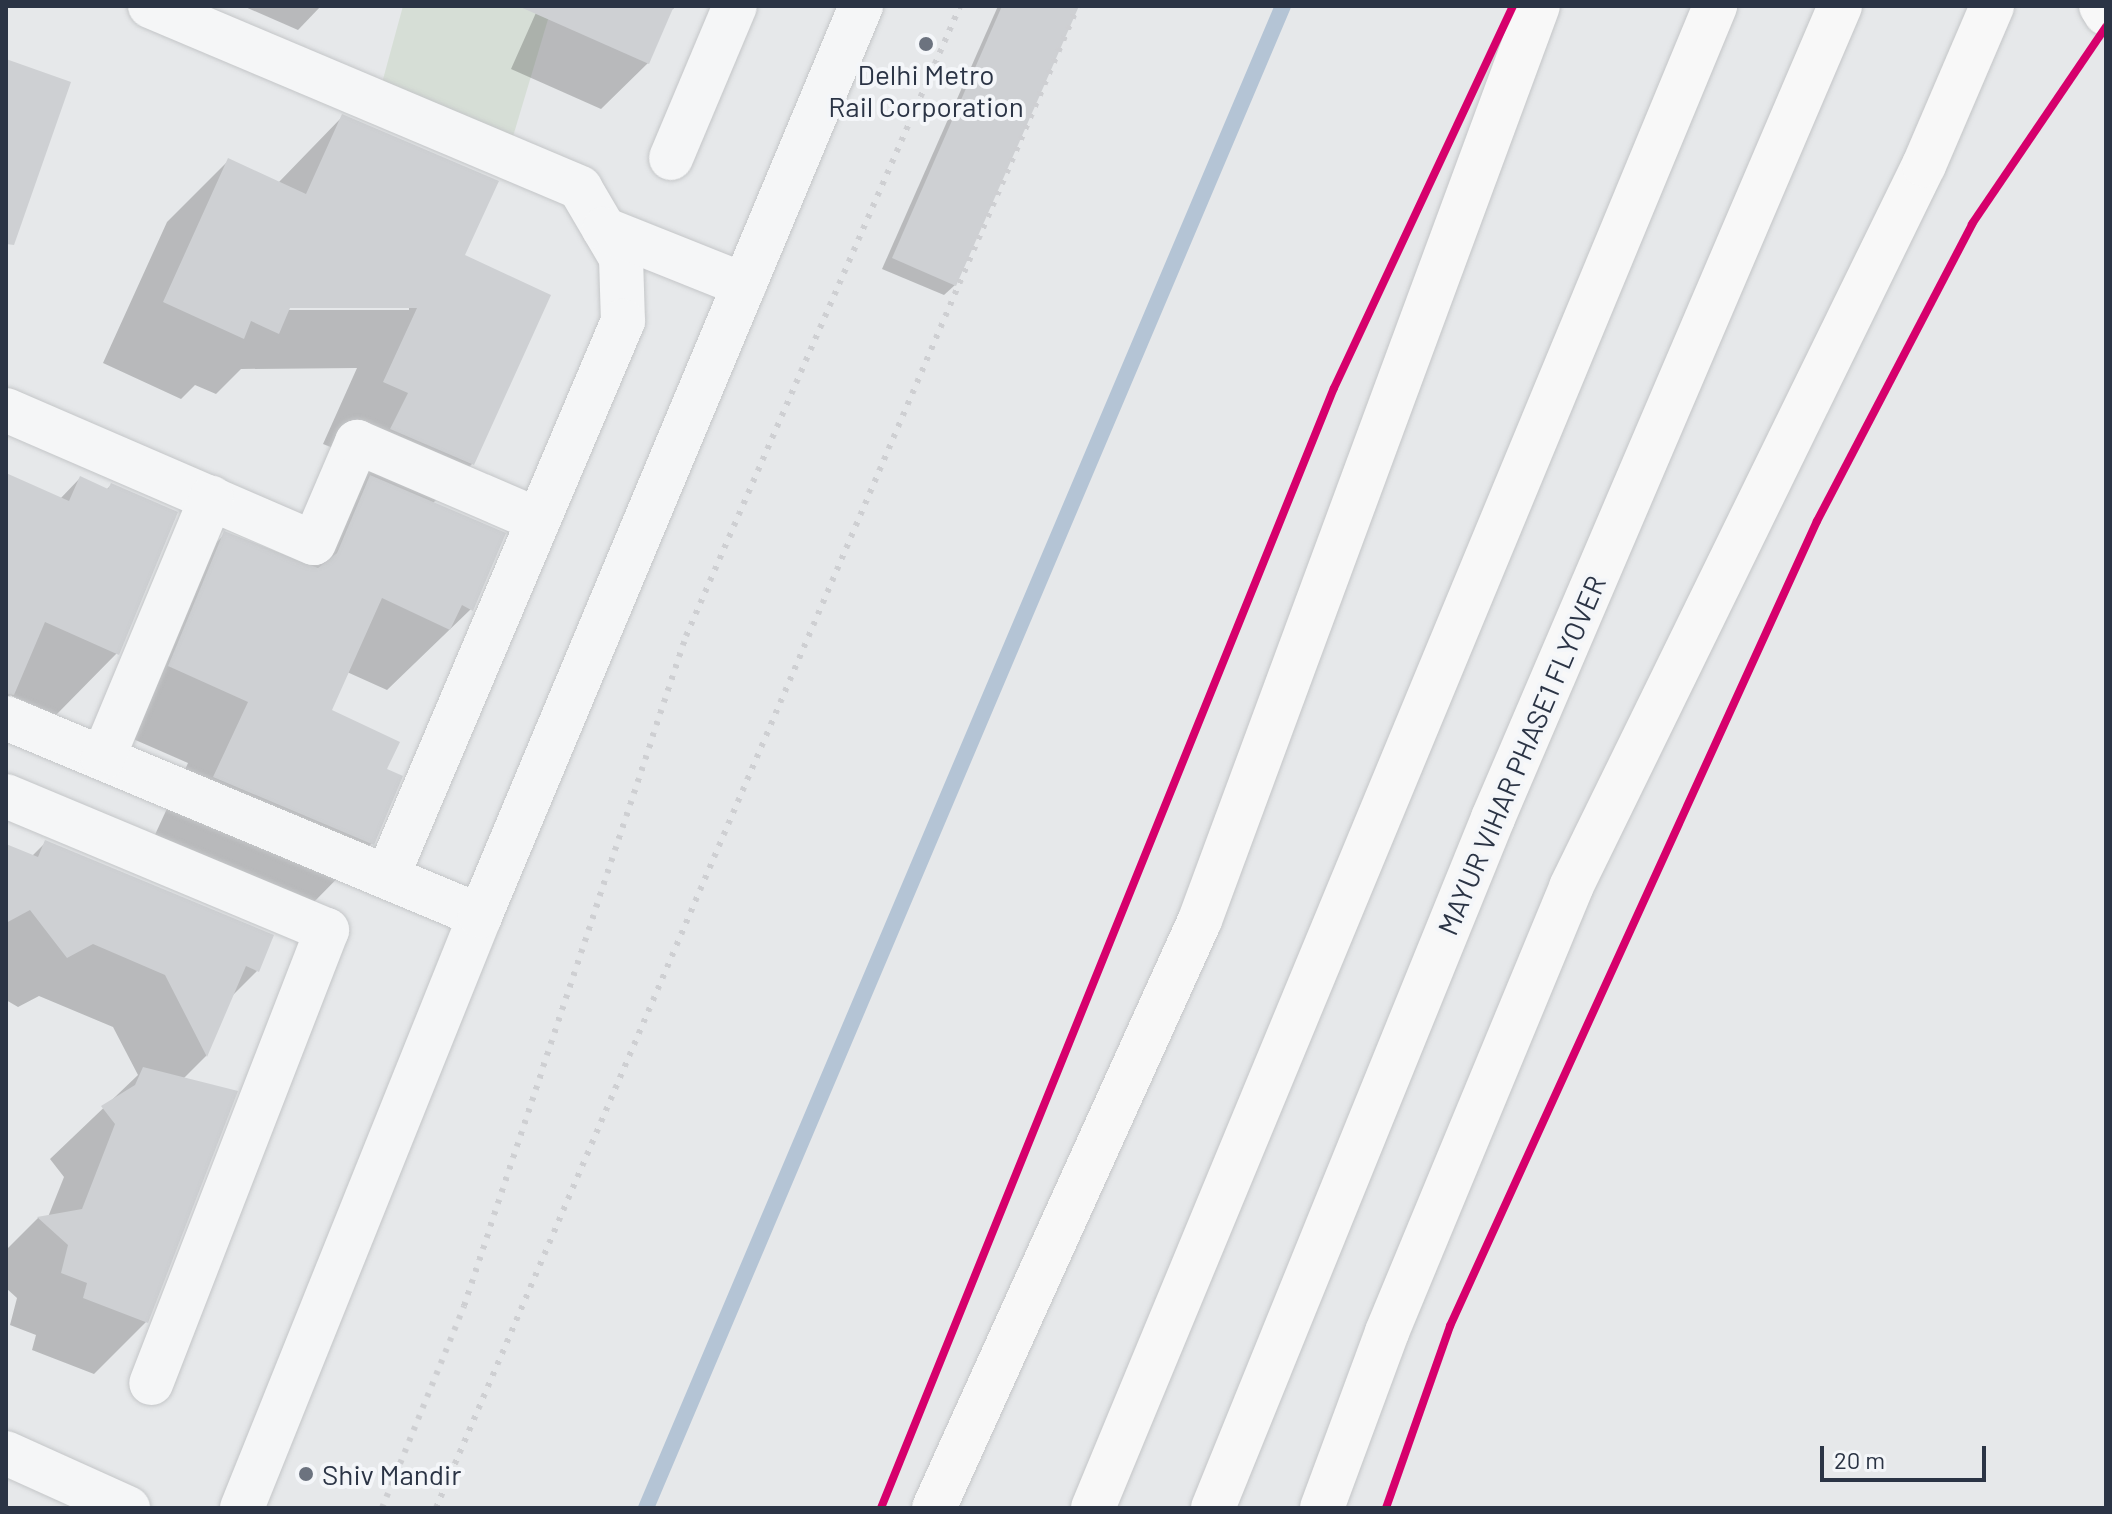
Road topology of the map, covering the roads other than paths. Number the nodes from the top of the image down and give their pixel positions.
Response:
1 (150, 6) edge
2 (735, 6) edge
3 (861, 6) edge
4 (1538, 6) edge
5 (1715, 6) edge
6 (1840, 6) edge
7 (1992, 6) edge
8 (2101, 6) edge
9 (2106, 14) edge
10 (671, 158) dead end
11 (604, 229) junction
12 (744, 285) junction
13 (6, 410) edge
14 (211, 498) junction
15 (538, 520) junction
16 (6, 718) edge
17 (103, 758) junction
18 (6, 796) edge
19 (388, 875) junction
20 (480, 916) junction
21 (151, 1383) dead end
22 (6, 1453) edge
23 (128, 1508) edge
24 (242, 1508) edge
25 (934, 1508) edge
26 (1093, 1508) edge
27 (1213, 1508) edge
28 (1322, 1508) edge

1 - 11 street
2 - 10 street
3 - 12 street
4 - 25 highway
5 - 26 highway
6 - 27 highway, MAYUR VIHAR PHASE1 FLYOVER
7 - 28 highway
8 - 9 highway
11 - 12 street
11 - 15 street
12 - 20 street
13 - 14 street
14 - 15 street
14 - 17 street
15 - 19 street
16 - 17 street
17 - 19 street
18 - 21 street
19 - 20 street
20 - 24 street
22 - 23 street

